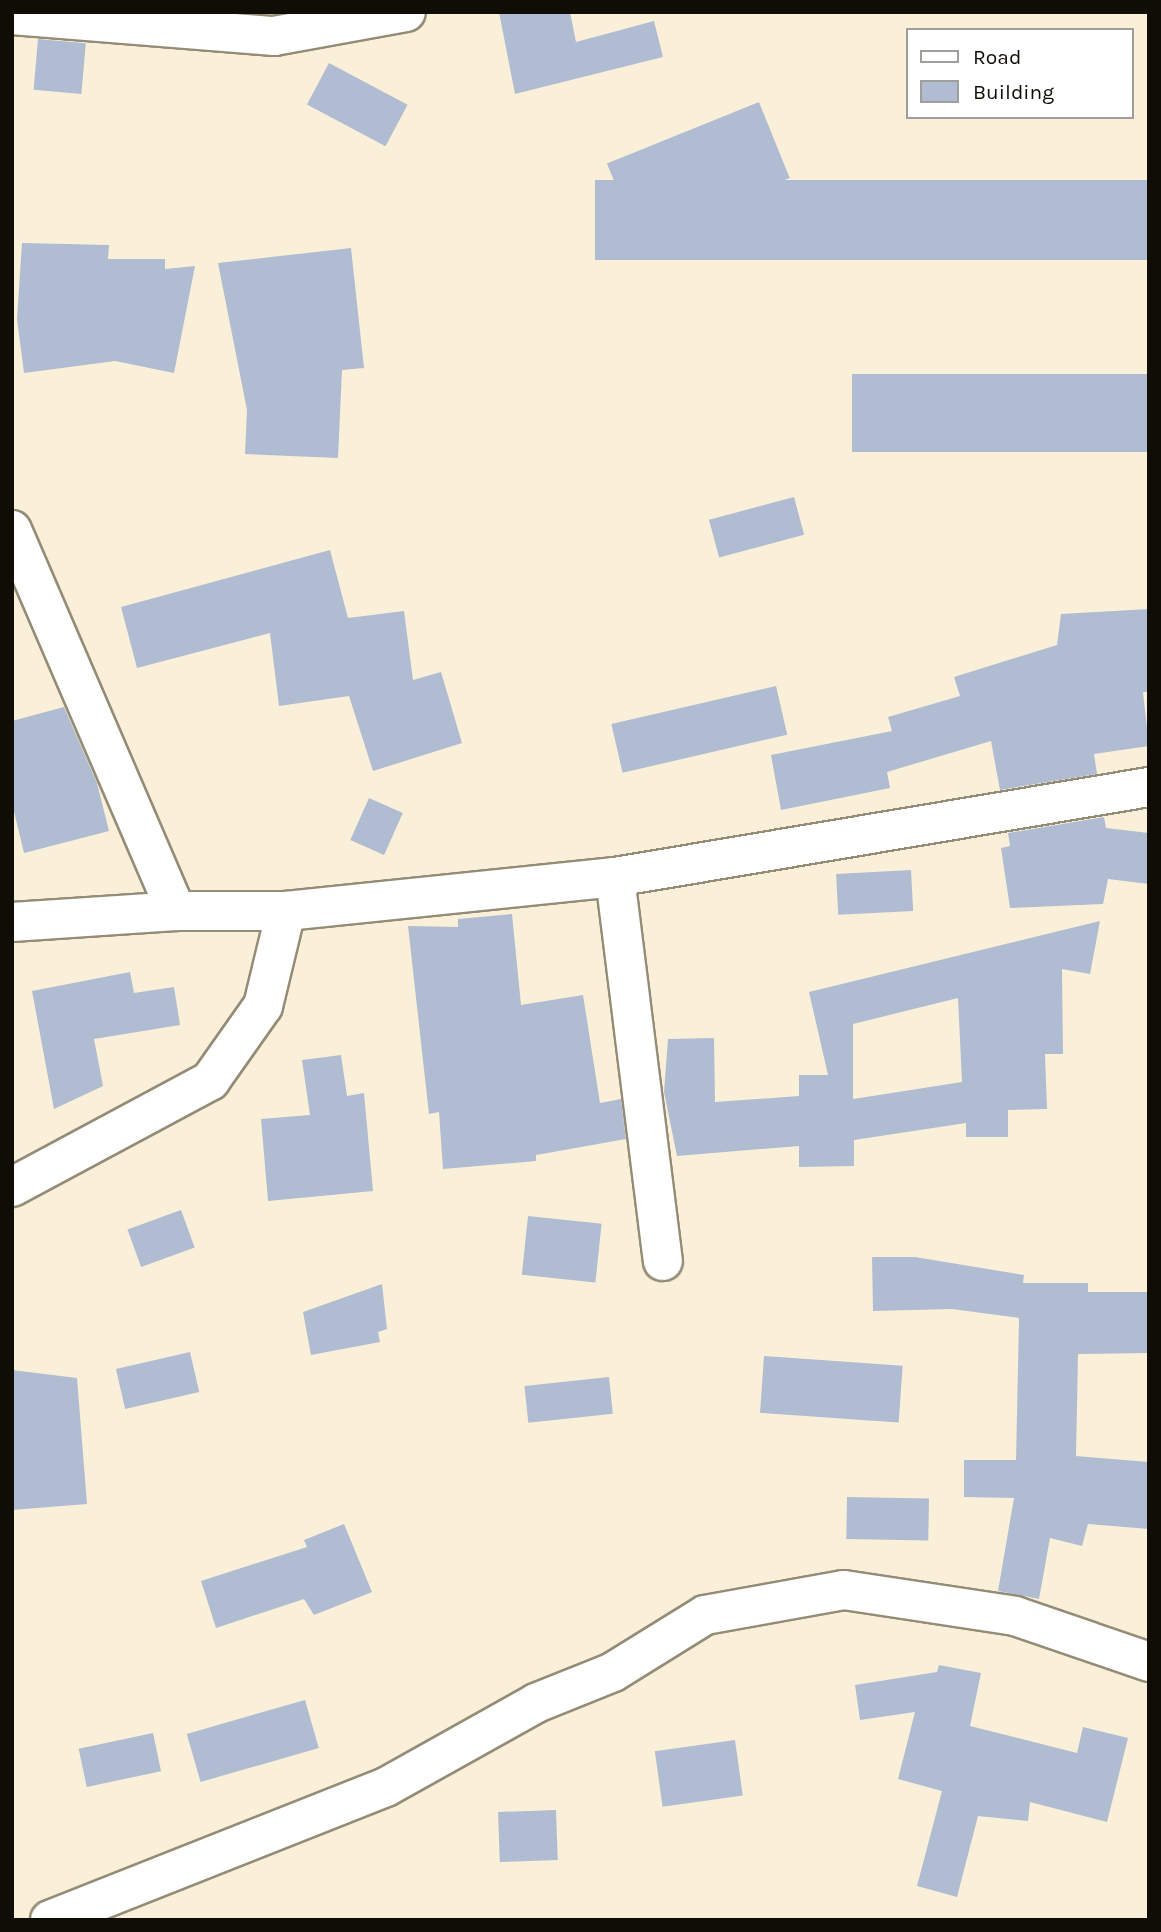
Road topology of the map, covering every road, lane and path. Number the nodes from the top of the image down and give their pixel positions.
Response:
1 (406, 12) edge
2 (12, 15) edge
3 (12, 530) edge
4 (1149, 788) edge
5 (615, 877) junction
6 (176, 911) junction
7 (286, 911) junction
8 (12, 922) edge
9 (12, 1187) edge
10 (663, 1261) dead end
11 (1149, 1662) edge
12 (50, 1920) edge

1 - 2 street
3 - 6 street
4 - 5 street
5 - 7 street
5 - 10 street
6 - 7 street
6 - 8 street
7 - 9 street
11 - 12 street

